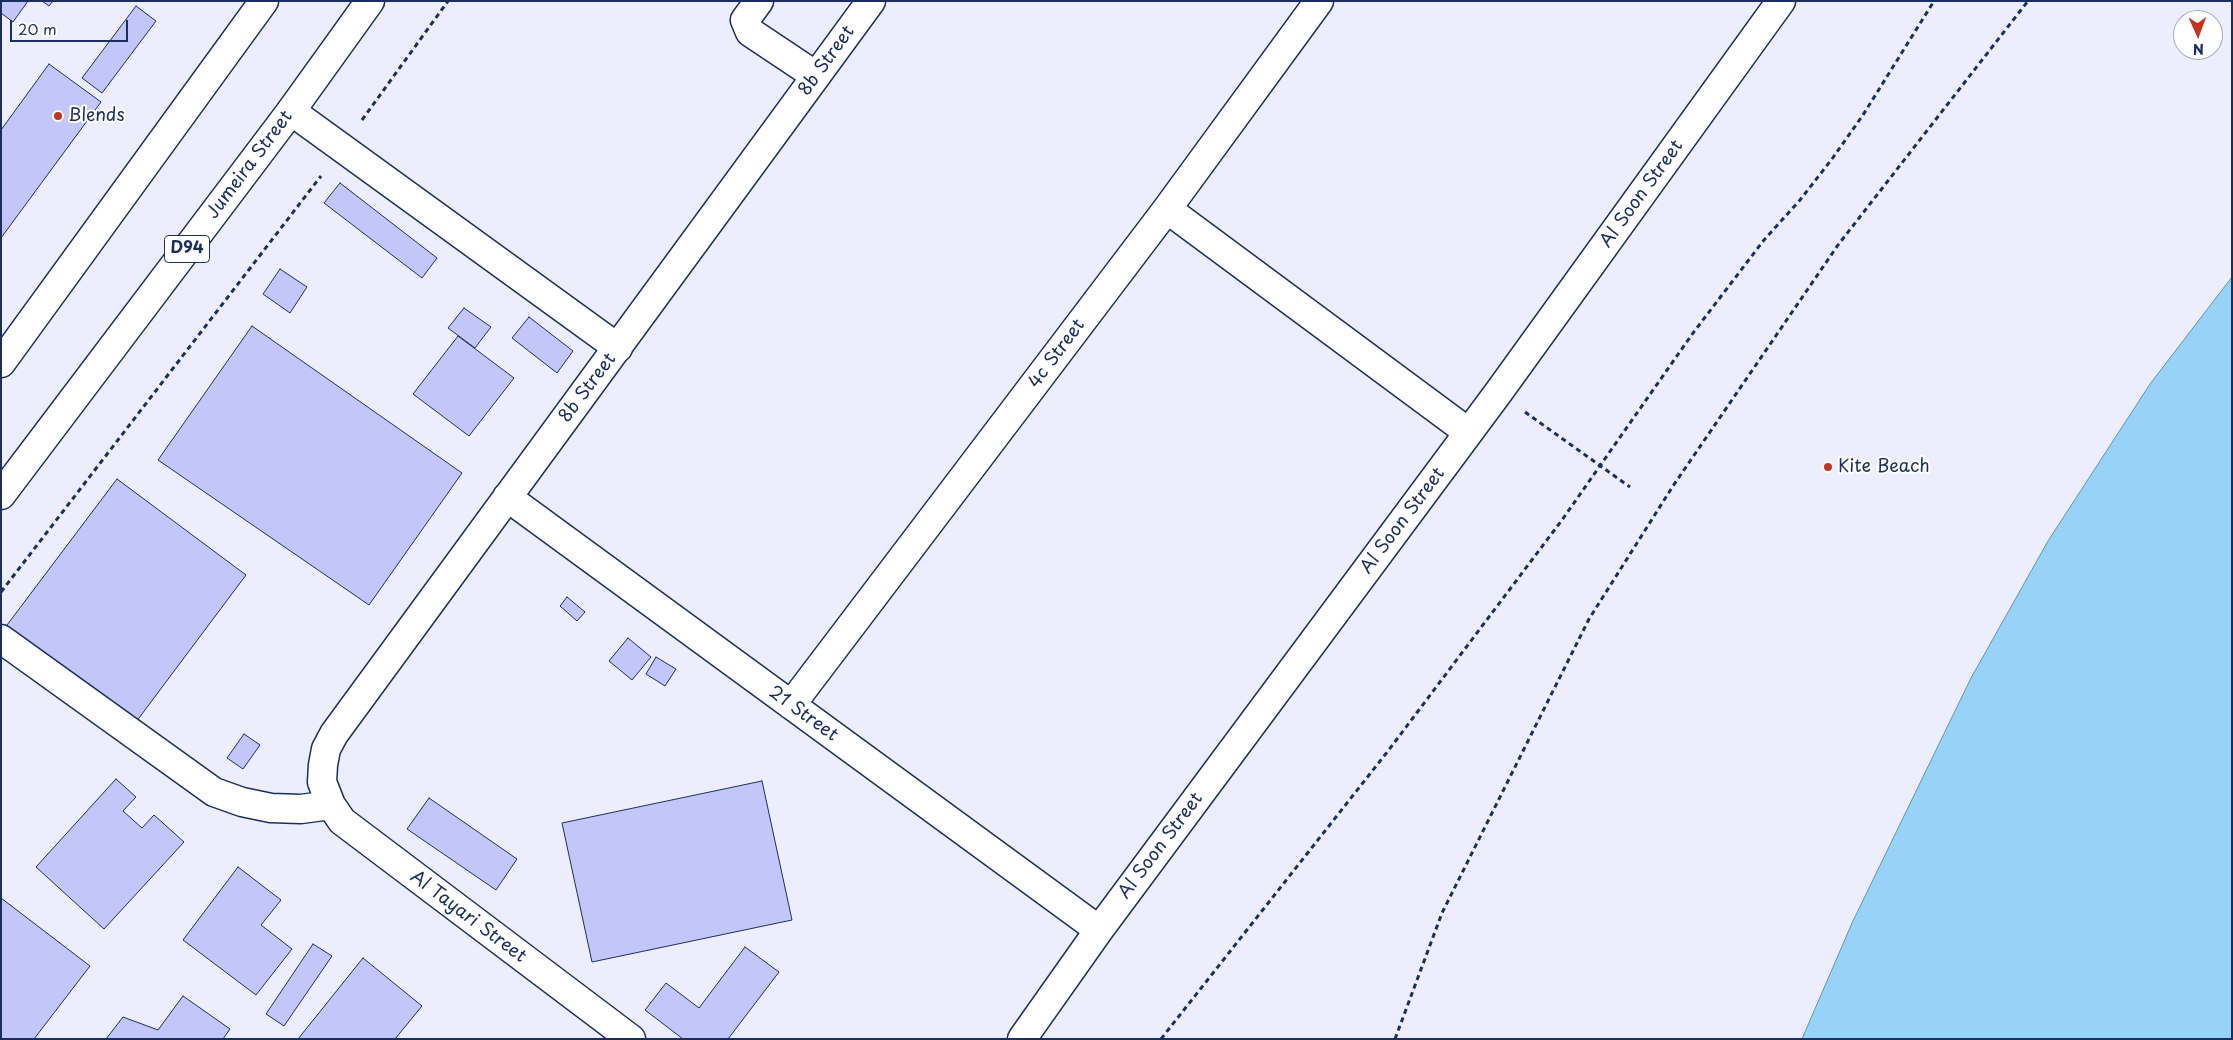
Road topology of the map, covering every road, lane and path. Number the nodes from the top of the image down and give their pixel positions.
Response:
1 (264, 1) edge
2 (370, 1) edge
3 (448, 1) edge
4 (759, 1) edge
5 (870, 1) edge
6 (1319, 1) edge
7 (1781, 1) edge
8 (1934, 1) edge
9 (2028, 1) edge
10 (816, 76) junction
11 (291, 111) junction
12 (342, 148) junction
13 (1167, 209) junction
14 (618, 348) junction
15 (1, 362) edge
16 (1498, 393) junction
17 (1468, 432) junction
18 (1600, 465) junction
19 (1630, 487) dead end
20 (1, 494) edge
21 (507, 497) junction
22 (1, 592) edge
23 (1, 639) edge
24 (791, 705) junction
25 (326, 794) junction
26 (1099, 930) junction
27 (630, 1038) edge
28 (1022, 1039) edge
29 (1161, 1039) edge
30 (1395, 1039) edge

1 - 15 street
2 - 11 street, Jumeira Street / D94
3 - 12 path
4 - 10 street
5 - 10 street, 8b Street
6 - 13 street, 4c Street
7 - 16 street, Al Soon Street
8 - 18 path
9 - 30 path
10 - 14 street, 8b Street
11 - 12 street
11 - 20 street, Jumeira Street / D94
12 - 14 street
12 - 22 path
13 - 17 street
13 - 24 street, 4c Street
14 - 21 street, 8b Street
16 - 17 street, Al Soon Street
16 - 18 path
17 - 26 street, Al Soon Street
18 - 19 path
18 - 29 path
21 - 24 street, 21 Street
21 - 25 street, 8b Street
23 - 25 street
24 - 26 street, 21 Street
25 - 27 street, Al Tayari Street
26 - 28 street, Al Soon Street

